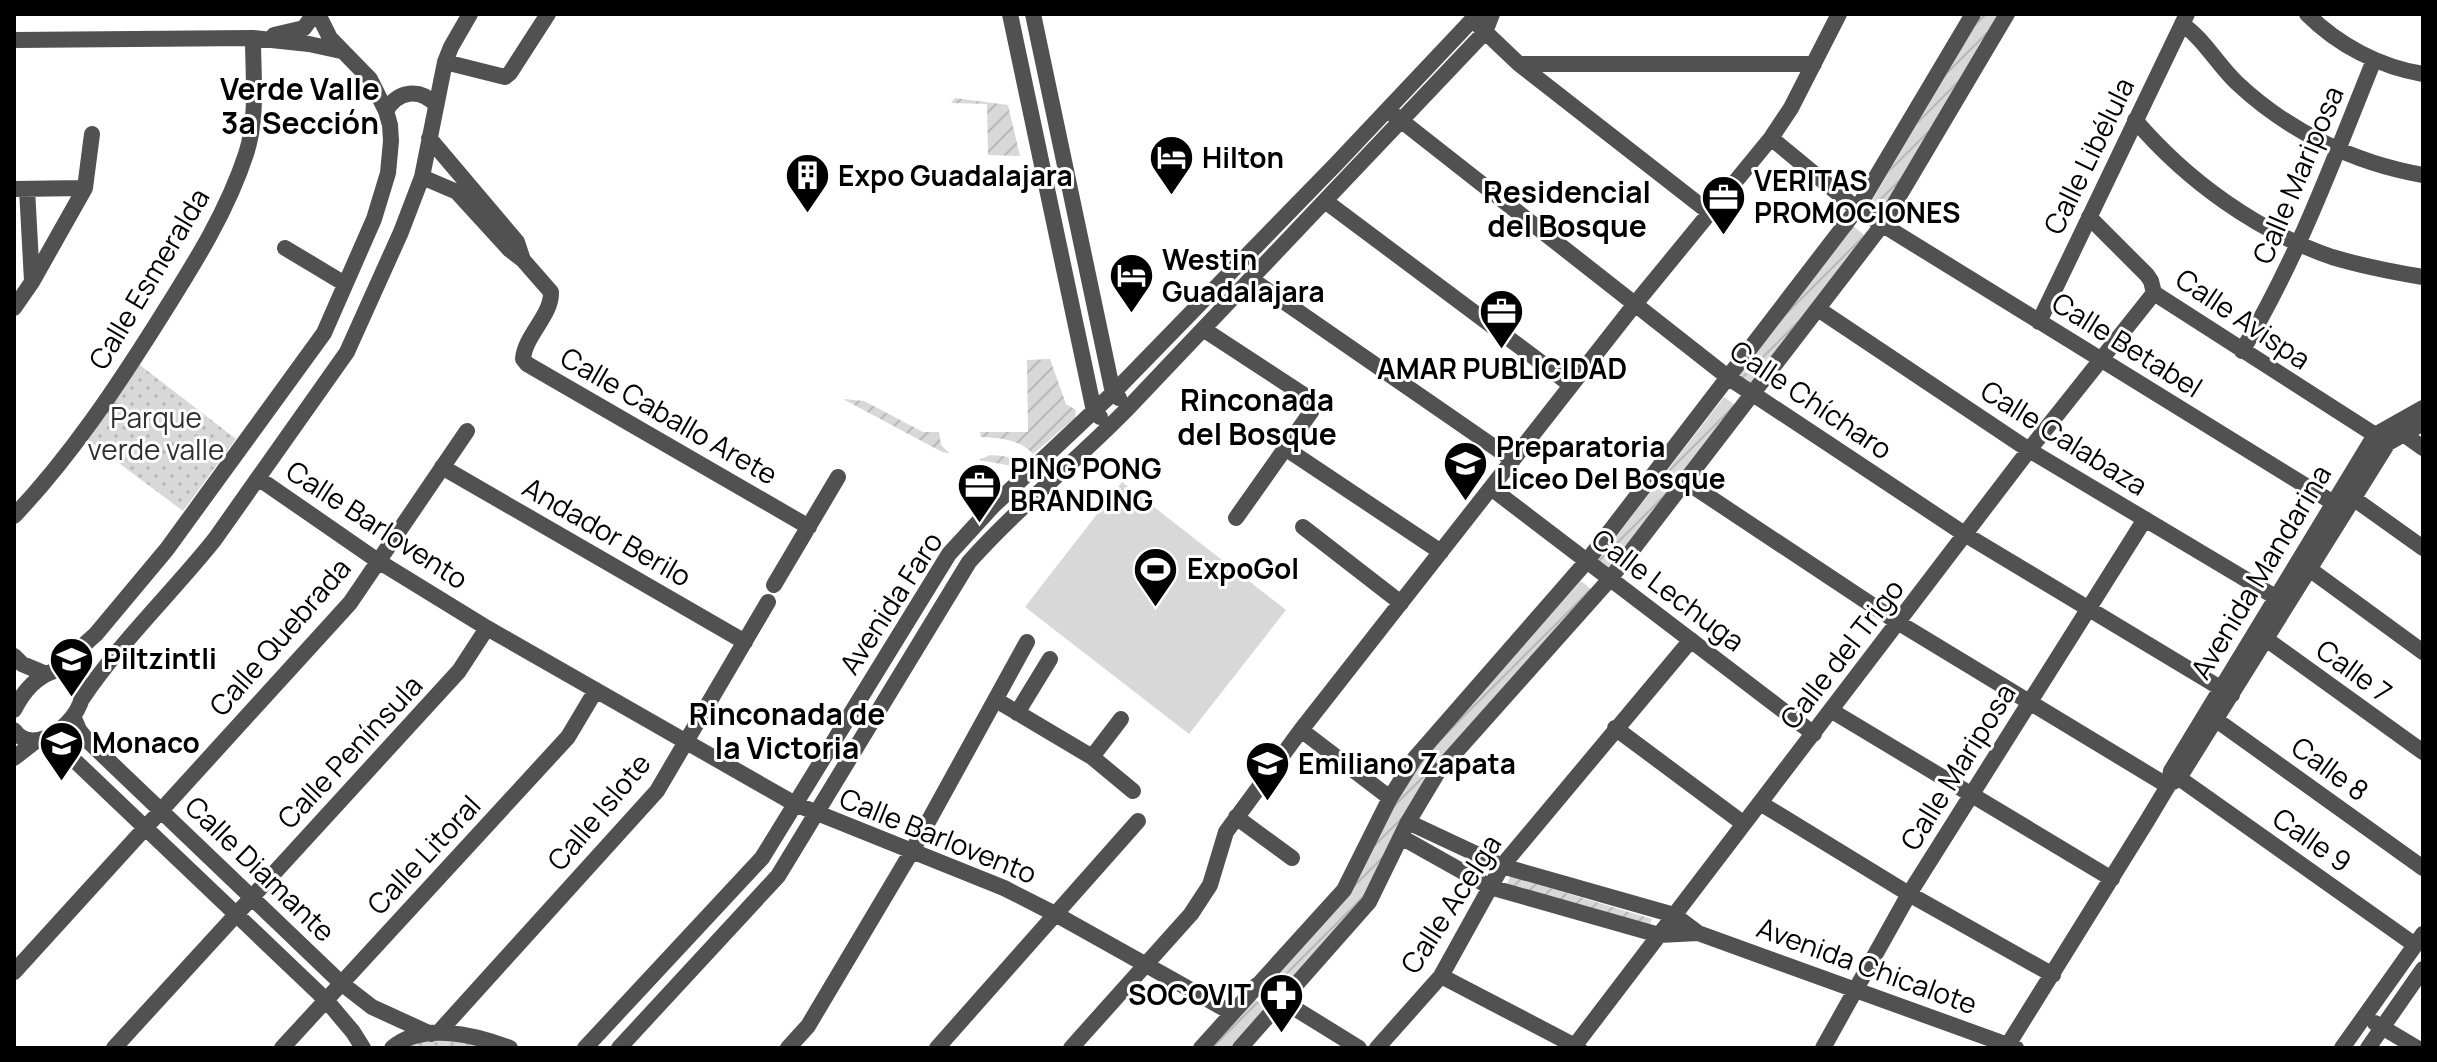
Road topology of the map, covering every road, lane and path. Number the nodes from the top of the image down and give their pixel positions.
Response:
1 (316, 14) edge
2 (470, 14) edge
3 (548, 14) edge
4 (1010, 14) edge
5 (1033, 14) edge
6 (1492, 14) edge
7 (1839, 14) edge
8 (1973, 14) edge
9 (2007, 14) edge
10 (2307, 14) edge
11 (1477, 17) edge
12 (2184, 19) edge
13 (1485, 32) junction
14 (253, 38) junction
15 (14, 40) edge
16 (341, 51) junction
17 (2374, 60) junction
18 (445, 62) junction
19 (1519, 64) junction
20 (1814, 64) junction
21 (2423, 74) edge
22 (436, 105) junction
23 (1387, 109) junction
24 (386, 111) junction
25 (1401, 120) junction
26 (2135, 120) junction
27 (92, 134) dead end
28 (429, 138) junction
29 (1771, 138) junction
30 (2337, 150) junction
31 (2423, 175) edge
32 (422, 177) junction
33 (85, 188) junction
34 (20, 189) edge
35 (1325, 201) junction
36 (1857, 209) junction
37 (1710, 213) junction
38 (2089, 217) junction
39 (374, 219) junction
40 (1882, 225) junction
41 (401, 232) junction
42 (2299, 243) junction
43 (285, 248) dead end
44 (523, 260) junction
45 (2423, 277) edge
46 (1251, 279) junction
47 (32, 282) junction
48 (345, 284) junction
49 (1070, 290) junction
50 (2154, 293) junction
51 (1635, 304) junction
52 (14, 308) edge
53 (1818, 309) junction
54 (2039, 322) junction
55 (1203, 329) junction
56 (1101, 331) junction
57 (2242, 351) junction
58 (2101, 359) junction
59 (1729, 378) junction
60 (1571, 385) junction
61 (1113, 393) junction
62 (1753, 394) junction
63 (1128, 408) junction
64 (2423, 408) edge
65 (1094, 411) junction
66 (2423, 423) edge
67 (1109, 426) junction
68 (2397, 429) junction
69 (467, 431) dead end
70 (2381, 439) junction
71 (1285, 448) junction
72 (2423, 448) edge
73 (2029, 450) junction
74 (1513, 460) junction
75 (442, 467) junction
76 (838, 477) dead end
77 (258, 478) junction
78 (1685, 481) junction
79 (1491, 488) junction
80 (2343, 500) junction
81 (14, 516) edge
82 (1236, 518) dead end
83 (2145, 519) junction
84 (809, 527) junction
85 (1303, 527) dead end
86 (1966, 535) junction
87 (2423, 548) edge
88 (1441, 552) junction
89 (378, 561) junction
90 (1587, 561) junction
91 (2304, 565) junction
92 (1610, 579) junction
93 (774, 585) dead end
94 (2282, 600) junction
95 (768, 602) dead end
96 (1401, 603) junction
97 (2088, 610) junction
98 (1899, 623) junction
99 (487, 628) junction
100 (2261, 635) junction
101 (1691, 640) junction
102 (745, 642) junction
103 (1027, 642) dead end
104 (2423, 652) edge
105 (14, 656) edge
106 (1050, 659) dead end
107 (51, 672) junction
108 (596, 690) junction
109 (2226, 692) junction
110 (82, 699) junction
111 (996, 700) junction
112 (15, 701) edge
113 (2029, 703) junction
114 (1832, 711) junction
115 (1017, 713) junction
116 (73, 716) junction
117 (2212, 716) junction
118 (1121, 719) dead end
119 (1615, 728) junction
120 (14, 730) edge
121 (1301, 730) junction
122 (1814, 734) junction
123 (41, 740) junction
124 (686, 742) junction
125 (2423, 752) edge
126 (1092, 757) junction
127 (14, 758) edge
128 (2174, 782) junction
129 (1133, 791) dead end
130 (1973, 796) junction
131 (1390, 798) junction
132 (1760, 803) junction
133 (795, 804) junction
134 (162, 810) junction
135 (816, 814) junction
136 (1236, 817) junction
137 (1138, 821) dead end
138 (1744, 824) junction
139 (146, 828) junction
140 (1404, 829) junction
141 (912, 851) junction
142 (1292, 858) dead end
143 (1502, 866) junction
144 (2423, 868) edge
145 (2112, 879) junction
146 (1490, 887) junction
147 (1909, 894) junction
148 (252, 897) junction
149 (236, 914) junction
150 (1057, 915) junction
151 (1674, 915) junction
152 (1698, 933) junction
153 (1659, 935) junction
154 (2419, 939) edge
155 (1146, 965) junction
156 (2423, 969) edge
157 (14, 972) edge
158 (2053, 975) junction
159 (1441, 976) junction
160 (341, 983) junction
161 (1257, 985) junction
162 (1856, 990) junction
163 (326, 1000) junction
164 (1282, 1000) junction
165 (1232, 1013) junction
166 (2364, 1015) junction
167 (2381, 1027) junction
168 (435, 1034) junction
169 (1575, 1047) edge
170 (2011, 1047) edge
171 (114, 1048) edge
172 (282, 1048) edge
173 (363, 1048) edge
174 (392, 1048) edge
175 (510, 1048) edge
176 (585, 1048) edge
177 (619, 1048) edge
178 (788, 1048) edge
179 (937, 1048) edge
180 (1071, 1048) edge
181 (1201, 1048) edge
182 (1240, 1048) edge
183 (1359, 1048) edge
184 (1377, 1048) edge
185 (1823, 1048) edge
186 (2342, 1048) edge
187 (2368, 1048) edge
188 (2417, 1048) edge

1 - 14 street
1 - 16 street
2 - 18 street
3 - 18 street
4 - 49 street
5 - 56 street
6 - 13 street
7 - 20 street
8 - 36 street
9 - 40 street
10 - 17 street
11 - 13 street
11 - 23 street, Avenida Faro
12 - 26 street, Calle Libélula
12 - 30 street
13 - 19 street
13 - 25 street, Avenida Faro
14 - 15 street
14 - 16 street
14 - 81 street, Calle Esmeralda
16 - 24 street
17 - 21 street
17 - 30 street, Calle Mariposa
18 - 22 street
19 - 20 street
19 - 37 street
20 - 29 street
22 - 24 street
22 - 28 street
23 - 25 street, Calle Chícharo
23 - 61 street, Avenida Faro
24 - 39 street
25 - 35 street, Avenida Faro
25 - 51 street, Calle Chícharo
26 - 38 street, Calle Libélula
26 - 42 street
27 - 33 street
28 - 32 street
28 - 44 street, Calle Caballo Arete
29 - 36 street, Calle Betabel
29 - 37 street
30 - 31 street
30 - 42 street, Calle Mariposa
32 - 41 street
32 - 44 street, Calle Caballo Arete
33 - 34 street
33 - 47 street
34 - 47 street
35 - 46 street, Avenida Faro
35 - 60 street
36 - 40 street, Calle Betabel
36 - 59 street
37 - 51 street
38 - 50 street, Calle Avispa
38 - 54 street, Calle Libélula
39 - 41 street
39 - 48 street
40 - 53 street
40 - 54 street, Calle Betabel
41 - 77 street
42 - 45 street
42 - 57 street, Calle Mariposa
43 - 48 street
44 - 84 street, Calle Caballo Arete
46 - 55 street, Avenida Faro
46 - 74 street
47 - 52 street
48 - 107 street
49 - 56 street
49 - 65 street
50 - 57 street, Calle Avispa
50 - 58 street, Calle del Trigo
51 - 59 street, Calle Chícharo
51 - 60 street
53 - 62 street
53 - 73 street, Calle Calabaza
54 - 58 street, Calle Betabel
55 - 63 street, Avenida Faro
55 - 71 street
56 - 61 street
57 - 70 street, Calle Avispa
58 - 73 street, Calle del Trigo
58 - 80 street, Calle Betabel
59 - 62 street, Calle Chícharo
59 - 90 street
60 - 74 street
61 - 63 street
61 - 65 street, Avenida Faro
62 - 78 street
62 - 86 street, Calle Chícharo
63 - 67 street, Avenida Faro
64 - 68 street, Avenida Mandarina
65 - 67 street
65 - 133 street, Avenida Faro
66 - 68 street, Avenida Mandarina
67 - 135 street, Avenida Faro
68 - 70 street, Avenida Mandarina
68 - 72 street
69 - 75 street, Calle Quebrada
70 - 80 street, Avenida Mandarina
71 - 82 street
71 - 88 street
73 - 83 street, Calle Calabaza
73 - 86 street, Calle del Trigo
74 - 79 street
75 - 89 street, Calle Quebrada
75 - 102 street, Andador Berilo
76 - 84 street
77 - 89 street, Calle Barlovento
77 - 110 street
78 - 92 street
78 - 98 street, Calle 9
79 - 88 street
79 - 90 street, Calle Lechuga
80 - 87 street, Calle Betabel
80 - 91 street, Avenida Mandarina
83 - 94 street, Calle Calabaza
83 - 97 street, Calle Mariposa
84 - 93 street
85 - 96 street
86 - 97 street, Calle Chícharo
86 - 98 street, Calle del Trigo
88 - 96 street
89 - 99 street, Calle Barlovento
89 - 134 street, Calle Quebrada
90 - 92 street, Calle Lechuga
90 - 131 street
91 - 94 street, Avenida Mandarina
91 - 104 street
92 - 101 street, Calle Lechuga
92 - 140 street
94 - 100 street, Avenida Mandarina
95 - 102 street, Calle Islote
96 - 121 street
97 - 109 street, Calle Chícharo
97 - 113 street, Calle Mariposa
98 - 113 street, Calle 9
98 - 114 street, Calle del Trigo
99 - 108 street, Calle Barlovento
99 - 148 street, Calle Península
100 - 109 street, Avenida Mandarina
100 - 125 street, Calle 7
101 - 119 street, Calle Acelga
101 - 122 street, Calle Lechuga
102 - 124 street, Calle Islote
103 - 111 street
105 - 107 street
106 - 115 street
107 - 110 street
107 - 112 street
108 - 124 street, Calle Barlovento
108 - 160 street, Calle Litoral
109 - 117 street, Avenida Mandarina
110 - 116 street
111 - 115 street
111 - 141 street
113 - 128 street, Calle 9
113 - 130 street, Calle Mariposa
114 - 122 street, Calle del Trigo
114 - 130 street
115 - 126 street
116 - 123 street
116 - 134 street, Calle Diamante
117 - 128 street, Avenida Mandarina
117 - 144 street, Calle 8
118 - 126 street
119 - 138 street
119 - 143 street, Calle Acelga
120 - 123 street, Calle Diamante
121 - 131 street
121 - 136 street
122 - 132 street, Calle del Trigo
123 - 127 street
123 - 139 street, Calle Diamante
124 - 133 street, Calle Barlovento
124 - 168 street, Calle Islote
126 - 129 street
128 - 145 street, Avenida Mandarina
128 - 154 street, Calle 9
130 - 145 street
130 - 147 street, Calle Mariposa
131 - 161 street
132 - 138 street, Calle del Trigo
132 - 147 street
133 - 135 street, Calle Barlovento
133 - 176 street, Avenida Faro
134 - 139 street, Calle Quebrada
134 - 148 street, Calle Diamante
135 - 141 street, Calle Barlovento
135 - 177 street, Avenida Faro
136 - 142 street
136 - 155 street
137 - 150 street
138 - 151 street, Calle del Trigo
139 - 149 street, Calle Diamante
139 - 157 street, Calle Quebrada
140 - 143 street, Avenida Chicalote
140 - 146 street, Avenida Chicalote
140 - 164 street
141 - 150 street, Calle Barlovento
141 - 178 street
143 - 146 street, Calle Acelga
143 - 151 street, Avenida Chicalote
145 - 158 street, Avenida Mandarina
146 - 153 street, Avenida Chicalote
146 - 159 street, Calle Acelga
147 - 158 street
147 - 162 street, Calle Mariposa
148 - 149 street, Calle Península
148 - 160 street, Calle Diamante
149 - 163 street, Calle Diamante
149 - 171 street, Calle Península
150 - 155 street, Calle Barlovento
150 - 179 street
151 - 152 street, Avenida Chicalote
151 - 153 street, Calle del Trigo
152 - 153 street, Avenida Chicalote
152 - 162 street, Avenida Chicalote
153 - 169 street, Calle del Trigo
154 - 166 street
155 - 165 street, Calle Barlovento
155 - 180 street
156 - 167 street
158 - 170 street, Avenida Mandarina
159 - 169 street
159 - 184 street, Calle Acelga
160 - 163 street, Calle Litoral
160 - 168 street, Calle Diamante
161 - 164 street
161 - 165 street
162 - 170 street, Avenida Chicalote
162 - 185 street, Calle Mariposa
163 - 172 street, Calle Litoral
163 - 173 street, Calle Diamante
164 - 182 street
164 - 183 street
165 - 181 street
166 - 167 street
166 - 186 street
167 - 187 street
167 - 188 street
168 - 174 street
168 - 175 street

